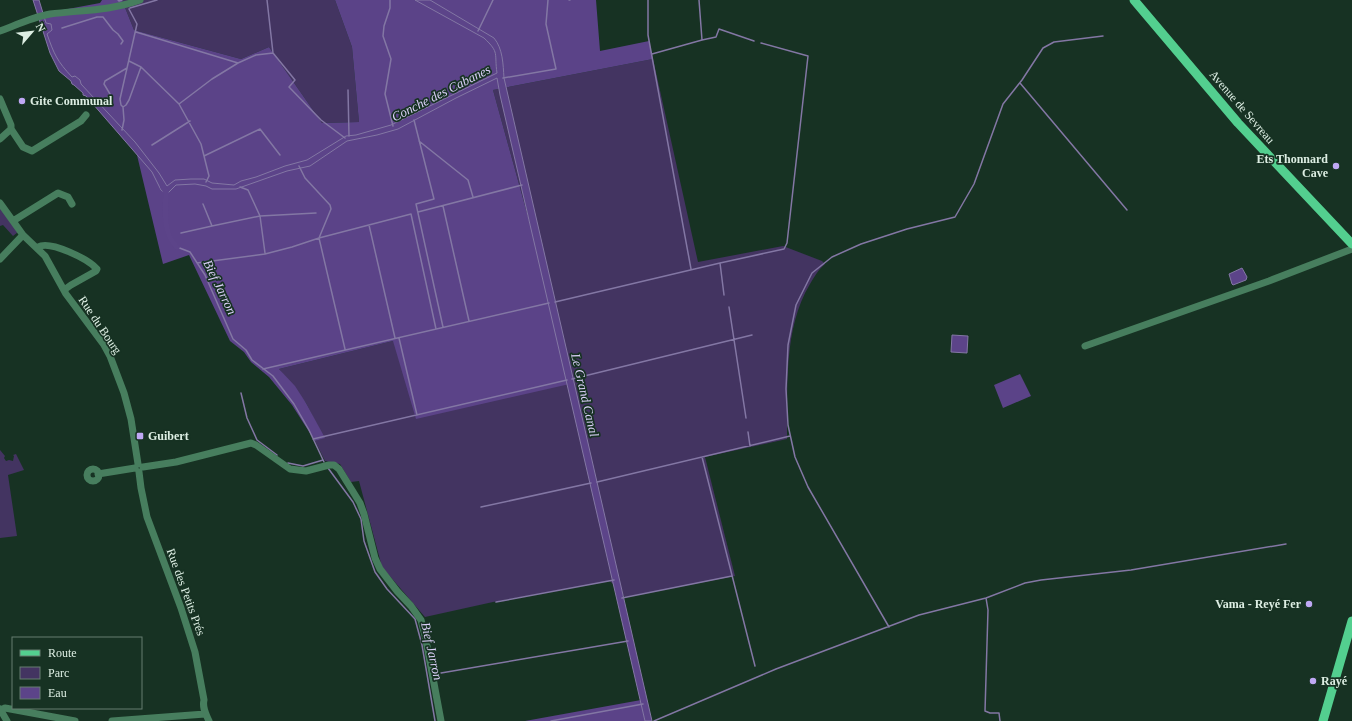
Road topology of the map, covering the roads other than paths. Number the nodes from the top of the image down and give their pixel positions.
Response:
1 (1134, 0) edge
2 (137, 1) edge
3 (0, 30) edge
4 (0, 99) edge
5 (86, 114) dead end
6 (10, 129) junction
7 (0, 140) edge
8 (0, 203) edge
9 (72, 204) dead end
10 (13, 221) junction
11 (23, 235) junction
12 (1352, 244) edge
13 (38, 247) junction
14 (1352, 249) edge
15 (0, 259) edge
16 (64, 290) junction
17 (1085, 346) dead end
18 (139, 468) junction
19 (98, 474) dead end
20 (1352, 621) edge
21 (0, 709) edge
22 (205, 714) junction
23 (7, 721) edge
24 (75, 721) edge
25 (112, 721) edge
26 (209, 721) edge
27 (440, 721) edge
28 (1323, 721) edge

1 - 12 main road, Avenue de Sevreau
2 - 3 street
4 - 6 street
5 - 6 street
6 - 7 street
8 - 10 street, Rue du Bourg
9 - 10 street
10 - 11 street, Rue du Bourg
11 - 13 street, Rue du Bourg
11 - 15 street
13 - 16 street, Rue du Bourg
13 - 16 street
14 - 17 street
16 - 18 street, Rue du Bourg
18 - 19 street
18 - 22 street, Rue des Petits Prés
18 - 27 street
20 - 28 main road
21 - 23 street
21 - 24 street
22 - 25 street
22 - 26 street, Rue des Petits Prés

